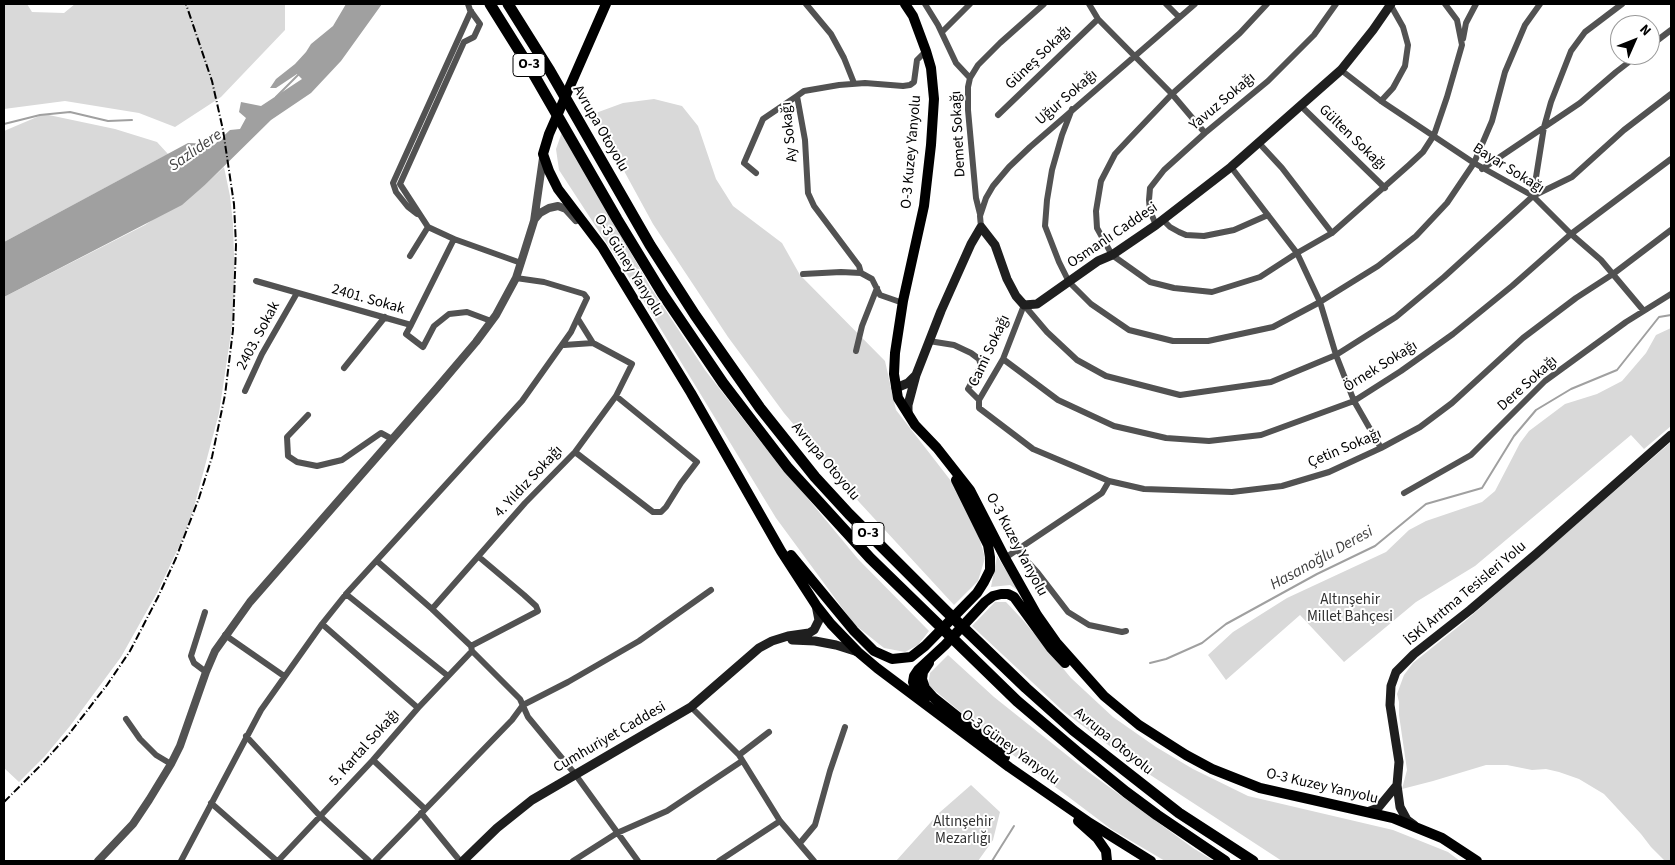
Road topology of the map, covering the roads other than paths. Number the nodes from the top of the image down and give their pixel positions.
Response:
1 (490, 4) edge
2 (508, 4) edge
3 (606, 4) edge
4 (806, 4) edge
5 (905, 4) edge
6 (925, 4) edge
7 (970, 4) edge
8 (1044, 4) edge
9 (1089, 4) edge
10 (1166, 4) edge
11 (1195, 4) edge
12 (1267, 4) edge
13 (1336, 4) edge
14 (1390, 4) edge
15 (1445, 4) edge
16 (1476, 4) edge
17 (1540, 4) edge
18 (1622, 4) edge
19 (469, 7) edge
20 (1179, 17) junction
21 (1098, 19) junction
22 (1671, 30) edge
23 (942, 32) junction
24 (1660, 38) edge
25 (1462, 45) junction
26 (926, 51) junction
27 (1134, 55) junction
28 (1625, 65) edge
29 (1341, 70) junction
30 (970, 78) junction
31 (854, 84) junction
32 (1172, 94) junction
33 (1671, 94) edge
34 (797, 96) junction
35 (1381, 101) junction
36 (1301, 106) junction
37 (1072, 109) junction
38 (998, 115) dead end
39 (1544, 127) junction
40 (1205, 133) junction
41 (1434, 135) junction
42 (1258, 142) junction
43 (544, 154) junction
44 (1671, 159) edge
45 (1474, 163) junction
46 (1231, 168) junction
47 (1482, 168) junction
48 (756, 173) dead end
49 (1385, 188) junction
50 (1533, 196) junction
51 (1268, 215) junction
52 (420, 216) junction
53 (980, 216) junction
54 (534, 221) junction
55 (1160, 223) junction
56 (428, 227) junction
57 (981, 227) junction
58 (1671, 230) edge
59 (1332, 233) junction
60 (1571, 234) junction
61 (454, 239) junction
62 (602, 247) junction
63 (1297, 253) junction
64 (1112, 255) junction
65 (410, 256) dead end
66 (521, 262) junction
67 (861, 273) junction
68 (803, 274) dead end
69 (1613, 274) junction
70 (516, 278) junction
71 (256, 281) dead end
72 (1069, 282) junction
73 (877, 288) junction
74 (297, 293) junction
75 (1671, 294) edge
76 (1320, 302) junction
77 (903, 303) junction
78 (1024, 305) junction
79 (1643, 310) junction
80 (385, 317) junction
81 (578, 319) junction
82 (491, 321) junction
83 (411, 325) junction
84 (929, 341) junction
85 (593, 343) junction
86 (564, 344) junction
87 (856, 351) dead end
88 (1336, 355) junction
89 (1003, 359) junction
90 (344, 368) dead end
91 (916, 375) junction
92 (896, 388) junction
93 (245, 391) dead end
94 (616, 396) junction
95 (1354, 401) junction
96 (979, 404) junction
97 (308, 414) dead end
98 (908, 414) junction
99 (915, 425) junction
100 (1671, 435) edge
101 (392, 439) junction
102 (1381, 448) junction
103 (574, 452) junction
104 (1109, 481) junction
105 (1404, 493) dead end
106 (772, 534) junction
107 (1017, 550) junction
108 (479, 557) junction
109 (1005, 558) junction
110 (377, 561) junction
111 (711, 590) dead end
112 (346, 594) junction
113 (816, 605) junction
114 (432, 609) junction
115 (205, 612) dead end
116 (322, 624) junction
117 (1126, 631) dead end
118 (226, 635) junction
119 (772, 641) junction
120 (472, 649) junction
121 (858, 652) junction
122 (933, 657) junction
123 (206, 672) junction
124 (284, 676) junction
125 (448, 676) junction
126 (1104, 696) junction
127 (523, 704) junction
128 (691, 707) junction
129 (418, 708) junction
130 (126, 719) dead end
131 (845, 727) dead end
132 (769, 732) dead end
133 (246, 736) junction
134 (741, 758) junction
135 (373, 760) junction
136 (171, 764) junction
137 (1009, 767) junction
138 (575, 774) junction
139 (1397, 785) junction
140 (1037, 786) junction
141 (211, 803) junction
142 (423, 811) junction
143 (1367, 812) junction
144 (320, 816) junction
145 (780, 821) junction
146 (1419, 828) junction
147 (617, 833) junction
148 (800, 843) junction
149 (98, 861) edge
150 (181, 861) edge
151 (277, 861) edge
152 (370, 861) edge
153 (375, 861) edge
154 (461, 861) edge
155 (574, 861) edge
156 (638, 861) edge
157 (719, 861) edge
158 (814, 861) edge
159 (1107, 861) edge
160 (1151, 861) edge
161 (1225, 861) edge
162 (1253, 861) edge
163 (1478, 861) edge

1 - 161 highway, Avrupa Otoyolu / O-3
2 - 162 highway, Avrupa Otoyolu / O-3
3 - 43 main road
4 - 31 street
5 - 26 main road, O-3 Kuzey Yanyolu
6 - 23 street, Demet Sokağı
7 - 23 street
8 - 30 street
9 - 21 street
10 - 20 street
11 - 20 street, Uğur Sokağı
12 - 32 street
13 - 40 street, Yavuz Sokağı
14 - 29 main road, Osmanlı Caddesi
14 - 35 street
15 - 25 street
16 - 25 street
17 - 45 street
18 - 39 street
19 - 52 street
19 - 52 street
20 - 27 street, Uğur Sokağı
21 - 27 street
21 - 38 street, Güneş Sokağı
22 - 24 street
23 - 30 street, Demet Sokağı
25 - 41 street
26 - 31 street, Ay Sokağı
26 - 77 main road, O-3 Kuzey Yanyolu
27 - 32 street
27 - 37 street, Uğur Sokağı
28 - 39 street
29 - 35 street, Bayar Sokağı
29 - 36 main road, Osmanlı Caddesi
30 - 53 street, Demet Sokağı
31 - 34 street, Ay Sokağı
32 - 40 street
32 - 64 street
33 - 50 street
34 - 48 street
34 - 67 street, Ay Sokağı
35 - 41 street, Bayar Sokağı
36 - 42 main road, Osmanlı Caddesi
36 - 49 street, Gülten Sokağı
37 - 53 street, Uğur Sokağı
37 - 72 street
39 - 47 street
39 - 50 street
40 - 55 street, Yavuz Sokağı
41 - 45 street, Bayar Sokağı
41 - 49 street
42 - 46 main road, Osmanlı Caddesi
42 - 59 street
43 - 54 street
43 - 62 main road, O-3 Güney Yanyolu
44 - 60 street, Örnek Sokağı
45 - 47 street, Bayar Sokağı
45 - 76 street
46 - 51 street
46 - 55 main road, Osmanlı Caddesi
47 - 50 street, Bayar Sokağı
49 - 59 street
50 - 60 street, Bayar Sokağı
50 - 88 street
51 - 55 street
51 - 63 street
52 - 56 street
53 - 57 street, Uğur Sokağı
54 - 62 street
54 - 66 street
55 - 64 main road, Osmanlı Caddesi
56 - 61 street
56 - 65 street
57 - 78 main road
57 - 84 main road
58 - 69 street, Çetin Sokağı
59 - 63 street
60 - 69 street, Bayar Sokağı
60 - 95 street, Örnek Sokağı
61 - 66 street
61 - 83 street, 2401. Sokak
62 - 106 main road, O-3 Güney Yanyolu
63 - 64 street
63 - 76 street
64 - 72 main road, Osmanlı Caddesi
66 - 70 street
67 - 68 street
67 - 73 street, Ay Sokağı
69 - 79 street, Bayar Sokağı
69 - 102 street, Çetin Sokağı
70 - 81 street
70 - 82 street
71 - 74 street, 2401. Sokak
72 - 76 street
72 - 78 main road, Osmanlı Caddesi
73 - 77 street, Ay Sokağı
73 - 87 street
74 - 80 street, 2401. Sokak
74 - 93 street, 2403. Sokak
75 - 79 street, Dere Sokağı
76 - 88 street
77 - 92 main road, O-3 Kuzey Yanyolu
78 - 88 street
78 - 89 street, Cami Sokağı
79 - 105 street, Dere Sokağı
80 - 83 street, 2401. Sokak
80 - 90 street
81 - 85 street
81 - 86 street
82 - 83 street
82 - 101 street
84 - 91 main road
84 - 96 street
85 - 86 street
85 - 94 street, 4. Yıldız Sokağı
86 - 110 street
88 - 95 street
89 - 95 street, Örnek Sokağı
89 - 96 street, Cami Sokağı
91 - 92 main road
91 - 98 main road
92 - 98 main road, O-3 Kuzey Yanyolu
94 - 103 street, 4. Yıldız Sokağı
94 - 103 street
95 - 102 street
96 - 104 street, Çetin Sokağı
97 - 101 street
98 - 99 main road, O-3 Kuzey Yanyolu
99 - 106 main road
99 - 109 main road, O-3 Kuzey Yanyolu
100 - 139 main road, İSKİ Arıtma Tesisleri Yolu
101 - 118 street
102 - 104 street, Çetin Sokağı
103 - 108 street, 4. Yıldız Sokağı
104 - 107 street
106 - 113 main road, O-3 Güney Yanyolu
107 - 109 street
107 - 117 street
108 - 114 street, 4. Yıldız Sokağı
108 - 120 street, 5. Kartal Sokağı
109 - 126 main road, O-3 Kuzey Yanyolu
110 - 112 street
110 - 114 street
111 - 127 street
112 - 116 street
112 - 125 street
113 - 119 main road, Cumhuriyet Caddesi
113 - 121 main road, O-3 Güney Yanyolu
114 - 120 street
115 - 123 street
116 - 124 street
116 - 129 street
118 - 123 street
118 - 124 street
119 - 121 main road
119 - 128 main road, Cumhuriyet Caddesi
120 - 125 street, 5. Kartal Sokağı
120 - 127 street
121 - 137 main road, O-3 Güney Yanyolu
122 - 126 main road
122 - 137 main road
122 - 140 main road
123 - 136 street
124 - 133 street
125 - 129 street, 5. Kartal Sokağı
126 - 143 main road, O-3 Kuzey Yanyolu
127 - 138 street
127 - 142 street
128 - 134 street
128 - 138 main road, Cumhuriyet Caddesi
129 - 135 street, 5. Kartal Sokağı
130 - 136 street
131 - 148 street
132 - 134 street
133 - 141 street
133 - 144 street
134 - 145 street
134 - 147 street
135 - 142 street
135 - 144 street, 5. Kartal Sokağı
136 - 149 street
137 - 140 main road, O-3 Güney Yanyolu
138 - 147 street
138 - 154 main road, Cumhuriyet Caddesi
139 - 143 main road
139 - 146 main road, İSKİ Arıtma Tesisleri Yolu
140 - 159 main road
140 - 160 main road, O-3 Güney Yanyolu
141 - 150 street
141 - 151 street
142 - 153 street
142 - 154 street
143 - 146 main road, O-3 Kuzey Yanyolu
144 - 151 street, 5. Kartal Sokağı
144 - 152 street
145 - 148 street
145 - 157 street
146 - 163 main road, O-3 Kuzey Yanyolu
147 - 155 street
147 - 156 street
148 - 158 street

